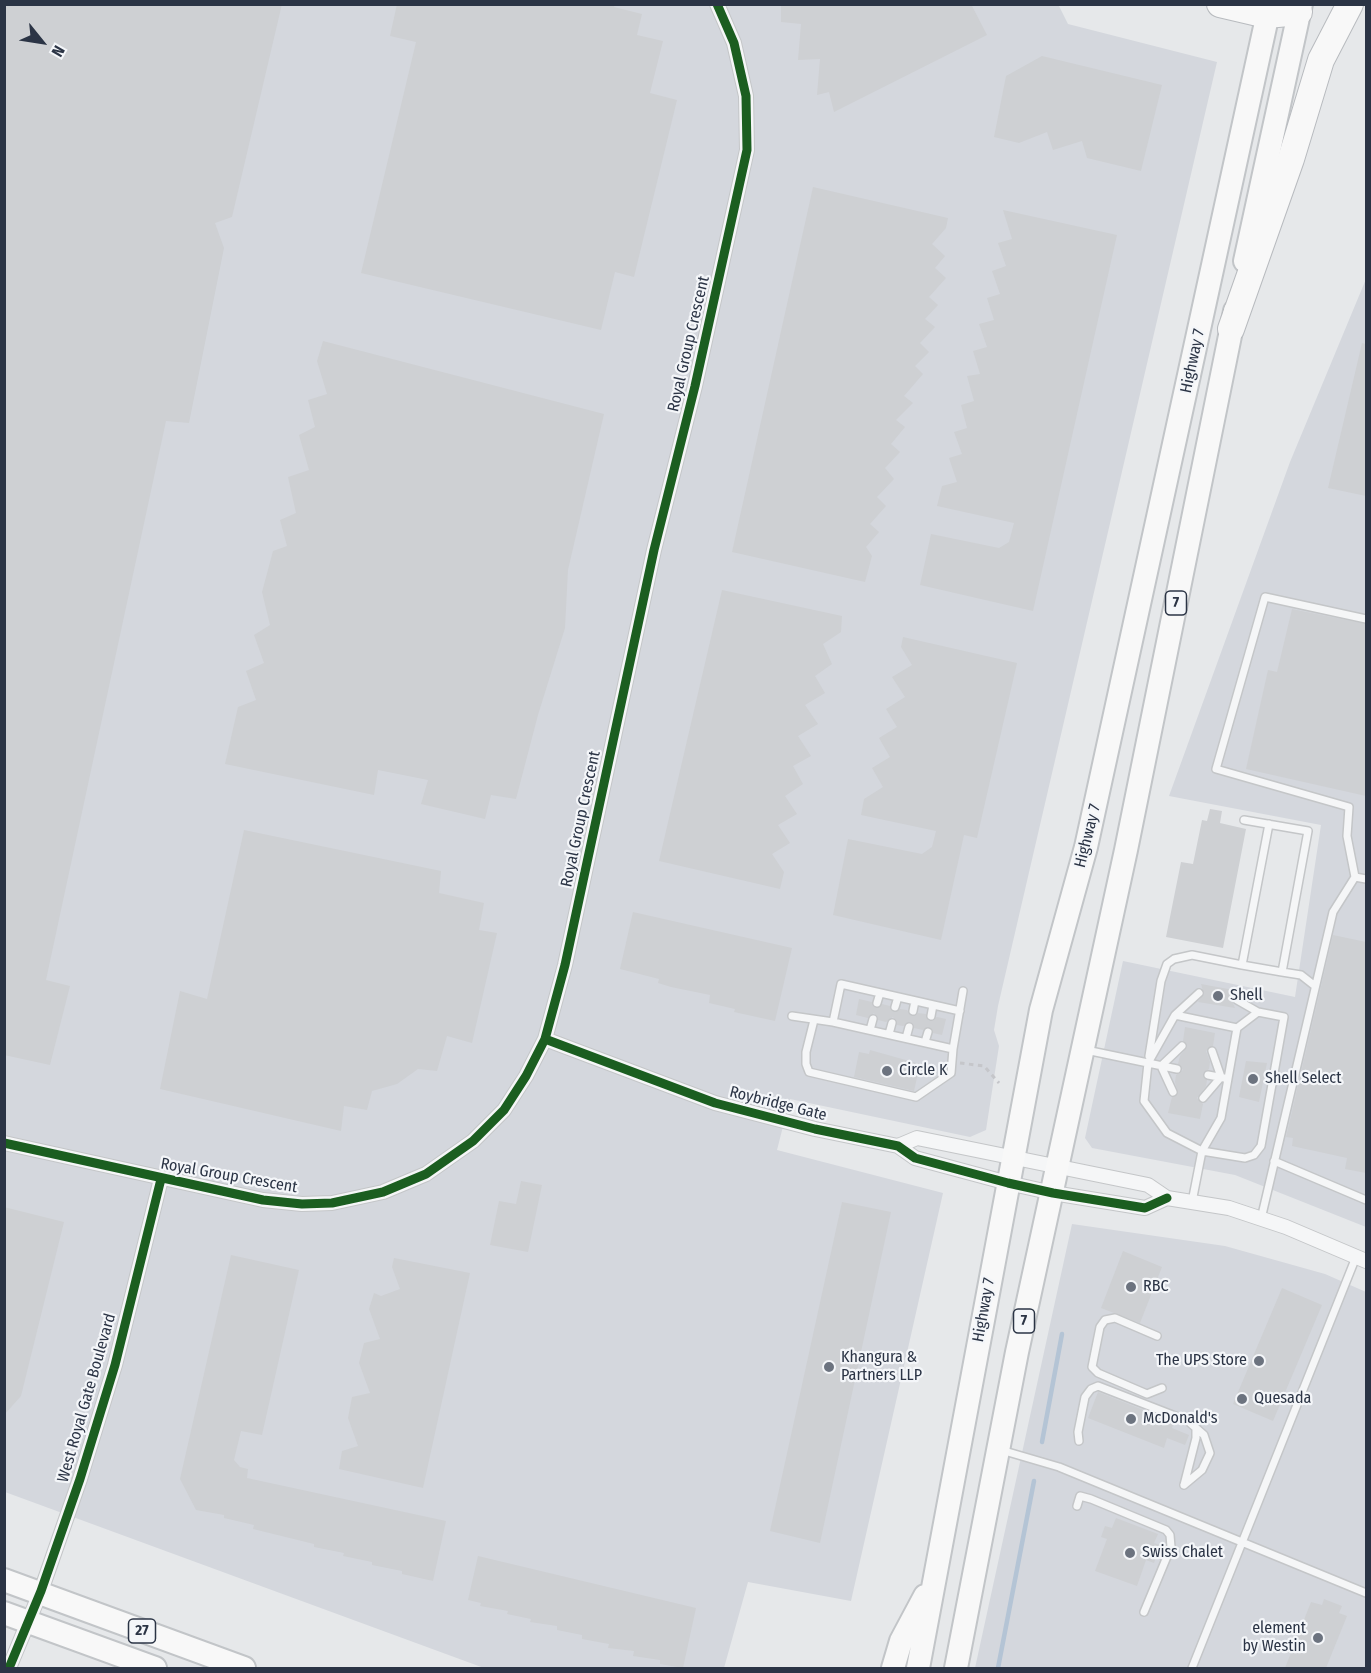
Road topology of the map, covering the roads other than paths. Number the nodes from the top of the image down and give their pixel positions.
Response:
1 (717, 4) edge
2 (1220, 4) edge
3 (1350, 4) edge
4 (1300, 8) edge
5 (1268, 10) edge
6 (1231, 329) junction
7 (1366, 619) edge
8 (1244, 820) dead end
9 (1269, 824) junction
10 (1355, 877) junction
11 (1366, 879) edge
12 (1242, 965) junction
13 (1282, 972) junction
14 (1315, 986) junction
15 (963, 991) dead end
16 (880, 993) junction
17 (1199, 993) dead end
18 (898, 997) junction
19 (1237, 1000) dead end
20 (915, 1001) junction
21 (877, 1003) dead end
22 (933, 1005) junction
23 (896, 1007) dead end
24 (913, 1011) dead end
25 (960, 1011) junction
26 (1258, 1012) junction
27 (1175, 1014) junction
28 (792, 1016) dead end
29 (931, 1016) dead end
30 (873, 1019) dead end
31 (814, 1020) junction
32 (833, 1022) junction
33 (892, 1023) dead end
34 (909, 1027) dead end
35 (1237, 1028) junction
36 (870, 1030) junction
37 (928, 1032) dead end
38 (889, 1034) junction
39 (906, 1038) junction
40 (545, 1039) junction
41 (925, 1042) junction
42 (1182, 1046) dead end
43 (953, 1049) junction
44 (1083, 1049) junction
45 (1212, 1051) dead end
46 (1148, 1062) junction
47 (1161, 1066) junction
48 (1177, 1069) dead end
49 (1208, 1075) dead end
50 (1224, 1078) junction
51 (1173, 1092) dead end
52 (1203, 1098) dead end
53 (4, 1143) edge
54 (898, 1146) junction
55 (1202, 1151) junction
56 (1013, 1157) junction
57 (1274, 1161) junction
58 (1058, 1168) junction
59 (161, 1179) junction
60 (1008, 1183) junction
61 (1053, 1193) junction
62 (1167, 1198) junction
63 (1366, 1200) edge
64 (1192, 1202) junction
65 (1261, 1219) junction
66 (1361, 1259) edge
67 (1157, 1336) dead end
68 (1162, 1388) dead end
69 (1196, 1428) junction
70 (1079, 1441) dead end
71 (999, 1450) junction
72 (1077, 1506) dead end
73 (1241, 1541) junction
74 (936, 1576) junction
75 (4, 1580) edge
76 (41, 1591) junction
77 (1366, 1593) edge
78 (1144, 1612) dead end
79 (4, 1613) edge
80 (29, 1622) junction
81 (9, 1668) edge
82 (155, 1668) edge
83 (244, 1668) edge
84 (893, 1668) edge
85 (918, 1668) edge
86 (956, 1668) edge
87 (1192, 1668) edge

1 - 40 street, Royal Group Crescent
2 - 5 highway
3 - 6 highway
4 - 5 highway
4 - 6 main road, Highway 7 / 7
5 - 56 main road, Highway 7 / 7
6 - 44 main road, Highway 7 / 7
7 - 10 lane
8 - 9 lane
9 - 12 lane
9 - 13 lane
10 - 11 lane
10 - 14 lane
12 - 13 lane
12 - 46 lane
13 - 14 lane
14 - 57 lane
15 - 25 lane
16 - 18 lane
16 - 21 lane
16 - 32 lane
17 - 27 lane
18 - 20 lane
18 - 23 lane
19 - 26 lane
20 - 22 lane
20 - 24 lane
22 - 25 lane
22 - 29 lane
25 - 43 lane
26 - 35 lane
26 - 55 lane
27 - 35 lane
27 - 46 lane
28 - 31 lane
30 - 36 lane
31 - 32 lane
31 - 43 lane
32 - 36 lane
33 - 38 lane
34 - 39 lane
35 - 50 lane
36 - 38 lane
37 - 41 lane
38 - 39 lane
39 - 41 lane
40 - 54 street, Roybridge Gate
40 - 59 street, Royal Group Crescent
41 - 43 lane
42 - 47 lane
44 - 46 lane
44 - 58 main road, Highway 7 / 7
45 - 50 lane
46 - 47 lane
46 - 55 lane
47 - 48 lane
47 - 51 lane
49 - 50 lane
50 - 52 lane
50 - 55 lane
53 - 59 street, Royal Group Crescent
54 - 56 street, Roybridge Gate
54 - 60 street, Roybridge Gate
55 - 64 lane
56 - 58 street, Roybridge Gate
56 - 60 main road, Highway 7 / 7
57 - 63 lane
57 - 65 lane
58 - 61 main road, Highway 7 / 7
58 - 62 street, Roybridge Gate
59 - 76 street, West Royal Gate Boulevard
60 - 61 street, Roybridge Gate
60 - 74 main road, Highway 7 / 7
61 - 62 street, Roybridge Gate
61 - 71 main road, Highway 7 / 7
62 - 64 street
64 - 65 street
65 - 66 street
66 - 73 lane
67 - 68 lane
69 - 69 lane
69 - 70 lane
71 - 73 lane
71 - 86 main road, Highway 7 / 7
72 - 78 lane
73 - 77 lane
73 - 87 lane
74 - 84 main road
74 - 85 main road, Highway 7 / 7
75 - 76 main road, 27
76 - 80 street, West Royal Gate Boulevard
76 - 83 main road, 27
79 - 80 main road, 27
80 - 81 street, West Royal Gate Boulevard
80 - 82 main road, 27

